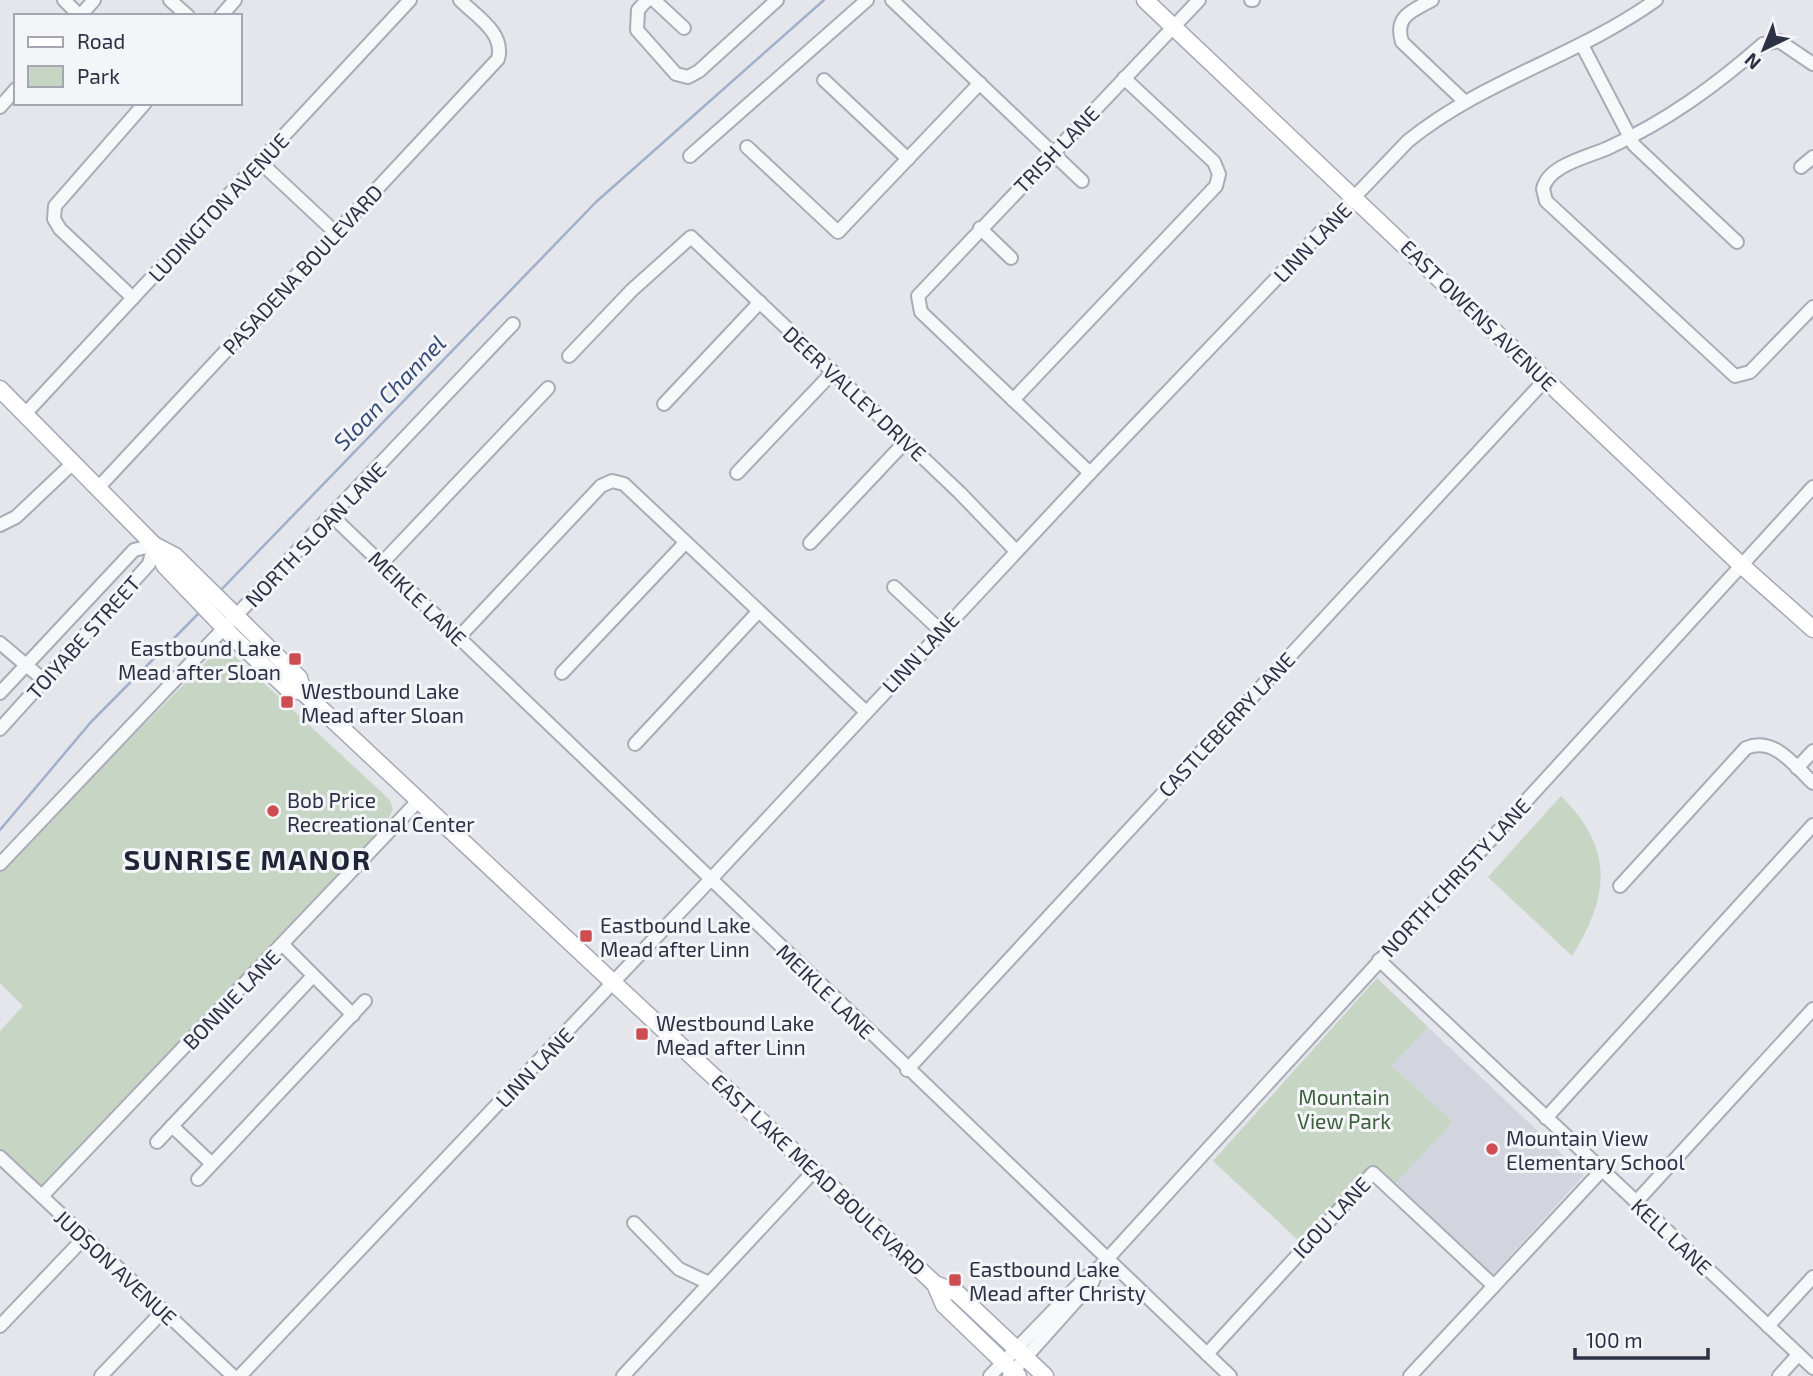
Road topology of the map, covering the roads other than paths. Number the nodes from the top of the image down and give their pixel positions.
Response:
1 (64, 0) edge
2 (94, 0) edge
3 (170, 0) edge
4 (235, 0) edge
5 (410, 0) edge
6 (460, 0) edge
7 (647, 0) edge
8 (654, 0) edge
9 (777, 0) edge
10 (867, 0) edge
11 (892, 0) edge
12 (1145, 0) edge
13 (1199, 0) edge
14 (1432, 0) edge
15 (1656, 0) edge
16 (78, 14) edge
17 (82, 14) edge
18 (186, 14) edge
19 (223, 14) edge
20 (1172, 26) junction
21 (684, 28) dead end
22 (1582, 45) junction
23 (1813, 64) edge
24 (1124, 78) junction
25 (824, 80) dead end
26 (980, 83) junction
27 (14, 91) edge
28 (1464, 101) junction
29 (143, 105) edge
30 (0, 107) edge
31 (1629, 138) junction
32 (747, 147) dead end
33 (1053, 152) junction
34 (690, 156) dead end
35 (1813, 157) edge
36 (908, 159) junction
37 (260, 162) junction
38 (1801, 167) dead end
39 (1082, 181) dead end
40 (1356, 197) junction
41 (980, 228) junction
42 (336, 233) junction
43 (1737, 242) dead end
44 (1011, 258) dead end
45 (133, 298) junction
46 (760, 302) junction
47 (1813, 307) edge
48 (513, 324) dead end
49 (569, 356) dead end
50 (833, 372) junction
51 (1546, 379) junction
52 (548, 388) dead end
53 (0, 389) edge
54 (1013, 401) junction
55 (664, 404) dead end
56 (25, 414) junction
57 (906, 441) junction
58 (73, 463) junction
59 (737, 473) dead end
60 (1090, 473) junction
61 (1813, 487) edge
62 (98, 488) junction
63 (333, 517) junction
64 (0, 526) edge
65 (685, 543) junction
66 (810, 543) dead end
67 (154, 545) junction
68 (1016, 551) junction
69 (382, 563) junction
70 (1741, 565) junction
71 (894, 587) dead end
72 (758, 612) junction
73 (225, 618) junction
74 (1813, 629) edge
75 (941, 631) junction
76 (459, 637) junction
77 (0, 643) edge
78 (27, 664) junction
79 (562, 673) dead end
80 (45, 681) junction
81 (0, 693) edge
82 (865, 711) junction
83 (0, 729) edge
84 (635, 744) dead end
85 (1813, 751) edge
86 (1797, 768) junction
87 (1813, 783) edge
88 (419, 800) junction
89 (1813, 825) edge
90 (0, 864) edge
91 (711, 879) junction
92 (1620, 886) dead end
93 (283, 945) junction
94 (1379, 960) junction
95 (313, 976) junction
96 (614, 982) junction
97 (365, 1001) dead end
98 (1813, 1009) edge
99 (353, 1015) junction
100 (907, 1069) junction
101 (1546, 1118) junction
102 (172, 1126) junction
103 (157, 1142) dead end
104 (211, 1163) junction
105 (2, 1164) edge
106 (815, 1170) junction
107 (1602, 1170) junction
108 (198, 1179) dead end
109 (42, 1196) junction
110 (1636, 1202) junction
111 (634, 1223) dead end
112 (85, 1237) junction
113 (1103, 1263) junction
114 (1813, 1277) edge
115 (709, 1283) junction
116 (935, 1284) junction
117 (1494, 1286) junction
118 (163, 1311) junction
119 (0, 1326) edge
120 (1768, 1326) junction
121 (1020, 1353) junction
122 (1207, 1354) junction
123 (1798, 1355) junction
124 (1813, 1368) edge
125 (1011, 1371) edge
126 (101, 1376) edge
127 (233, 1376) edge
128 (240, 1376) edge
129 (623, 1376) edge
130 (990, 1376) edge
131 (1045, 1376) edge
132 (1230, 1376) edge
133 (1410, 1376) edge
134 (1779, 1376) edge

1 - 16 street
2 - 17 street
3 - 18 street
4 - 19 street
5 - 37 street, LUDINGTON AVENUE
6 - 42 street, PASADENA BOULEVARD
7 - 9 street
8 - 21 street
10 - 34 street
11 - 26 street
12 - 20 main road, EAST OWENS AVENUE
13 - 20 street, TRISH LANE
14 - 28 street
15 - 22 street, LINN LANE
20 - 24 street, TRISH LANE
20 - 40 main road, EAST OWENS AVENUE
22 - 28 street, LINN LANE
22 - 31 street
23 - 31 street
24 - 33 street, TRISH LANE
24 - 54 street
25 - 36 street
26 - 33 street
26 - 36 street
27 - 30 street
28 - 40 street, LINN LANE
29 - 45 street
31 - 43 street
31 - 47 street
32 - 36 street
33 - 39 street
33 - 41 street, TRISH LANE
35 - 38 street
37 - 42 street
37 - 45 street, LUDINGTON AVENUE
40 - 51 main road, EAST OWENS AVENUE
40 - 60 street, LINN LANE
41 - 44 street
41 - 54 street, TRISH LANE
42 - 62 street, PASADENA BOULEVARD
45 - 56 street, LUDINGTON AVENUE
46 - 49 street, DEER VALLEY DRIVE
46 - 50 street, DEER VALLEY DRIVE
46 - 55 street
48 - 63 street, NORTH SLOAN LANE
50 - 57 street, DEER VALLEY DRIVE
50 - 59 street
51 - 70 main road, EAST OWENS AVENUE
51 - 100 street, CASTLEBERRY LANE
52 - 69 street
53 - 56 main road, EAST LAKE MEAD BOULEVARD
54 - 60 street
56 - 58 main road, EAST LAKE MEAD BOULEVARD
57 - 66 street
57 - 68 street, DEER VALLEY DRIVE
58 - 62 main road, EAST LAKE MEAD BOULEVARD
58 - 64 street
60 - 68 street, LINN LANE
61 - 70 street, NORTH CHRISTY LANE
62 - 67 main road, EAST LAKE MEAD BOULEVARD
63 - 69 street, MEIKLE LANE
63 - 73 street, NORTH SLOAN LANE
65 - 72 street
65 - 76 street
65 - 79 street
67 - 73 main road, EAST LAKE MEAD BOULEVARD
67 - 78 street, TOIYABE STREET
67 - 80 street, TOIYABE STREET
68 - 75 street, LINN LANE
69 - 76 street, MEIKLE LANE
70 - 74 main road, EAST OWENS AVENUE
70 - 94 street, NORTH CHRISTY LANE
71 - 75 street
72 - 82 street
72 - 84 street
73 - 88 main road, EAST LAKE MEAD BOULEVARD
73 - 90 street, NORTH SLOAN LANE
75 - 82 street, LINN LANE
76 - 91 street, MEIKLE LANE
77 - 78 street
78 - 80 street
78 - 81 street, TOIYABE STREET
80 - 83 street, TOIYABE STREET
82 - 91 street, LINN LANE
85 - 86 street
86 - 87 street
86 - 92 street
88 - 93 street, BONNIE LANE
88 - 96 main road, EAST LAKE MEAD BOULEVARD
89 - 101 street
91 - 96 street, LINN LANE
91 - 100 street, MEIKLE LANE
93 - 95 street
93 - 109 street, BONNIE LANE
94 - 101 street, KELL LANE
94 - 113 street, NORTH CHRISTY LANE
95 - 99 street
95 - 102 street
96 - 106 main road, EAST LAKE MEAD BOULEVARD
96 - 128 street, LINN LANE
97 - 99 street
98 - 110 street
99 - 104 street
100 - 113 street, MEIKLE LANE
101 - 107 street, KELL LANE
102 - 103 street
102 - 104 street
104 - 108 street
105 - 109 street, JUDSON AVENUE
106 - 115 street
106 - 116 main road, EAST LAKE MEAD BOULEVARD
107 - 110 street, KELL LANE
107 - 117 street
109 - 112 street, JUDSON AVENUE
110 - 120 street, KELL LANE
111 - 115 street
112 - 118 street, JUDSON AVENUE
112 - 119 street
113 - 121 street, NORTH CHRISTY LANE
113 - 122 street, MEIKLE LANE
114 - 120 street
115 - 129 street
116 - 121 main road, EAST LAKE MEAD BOULEVARD
116 - 125 main road, EAST LAKE MEAD BOULEVARD
117 - 122 street, IGOU LANE
117 - 133 street
118 - 126 street
118 - 127 street, JUDSON AVENUE
120 - 123 street, KELL LANE
121 - 125 street, NORTH CHRISTY LANE
121 - 131 main road, EAST LAKE MEAD BOULEVARD
122 - 132 street, MEIKLE LANE
123 - 124 street, KELL LANE
123 - 134 street
125 - 130 street, NORTH CHRISTY LANE

